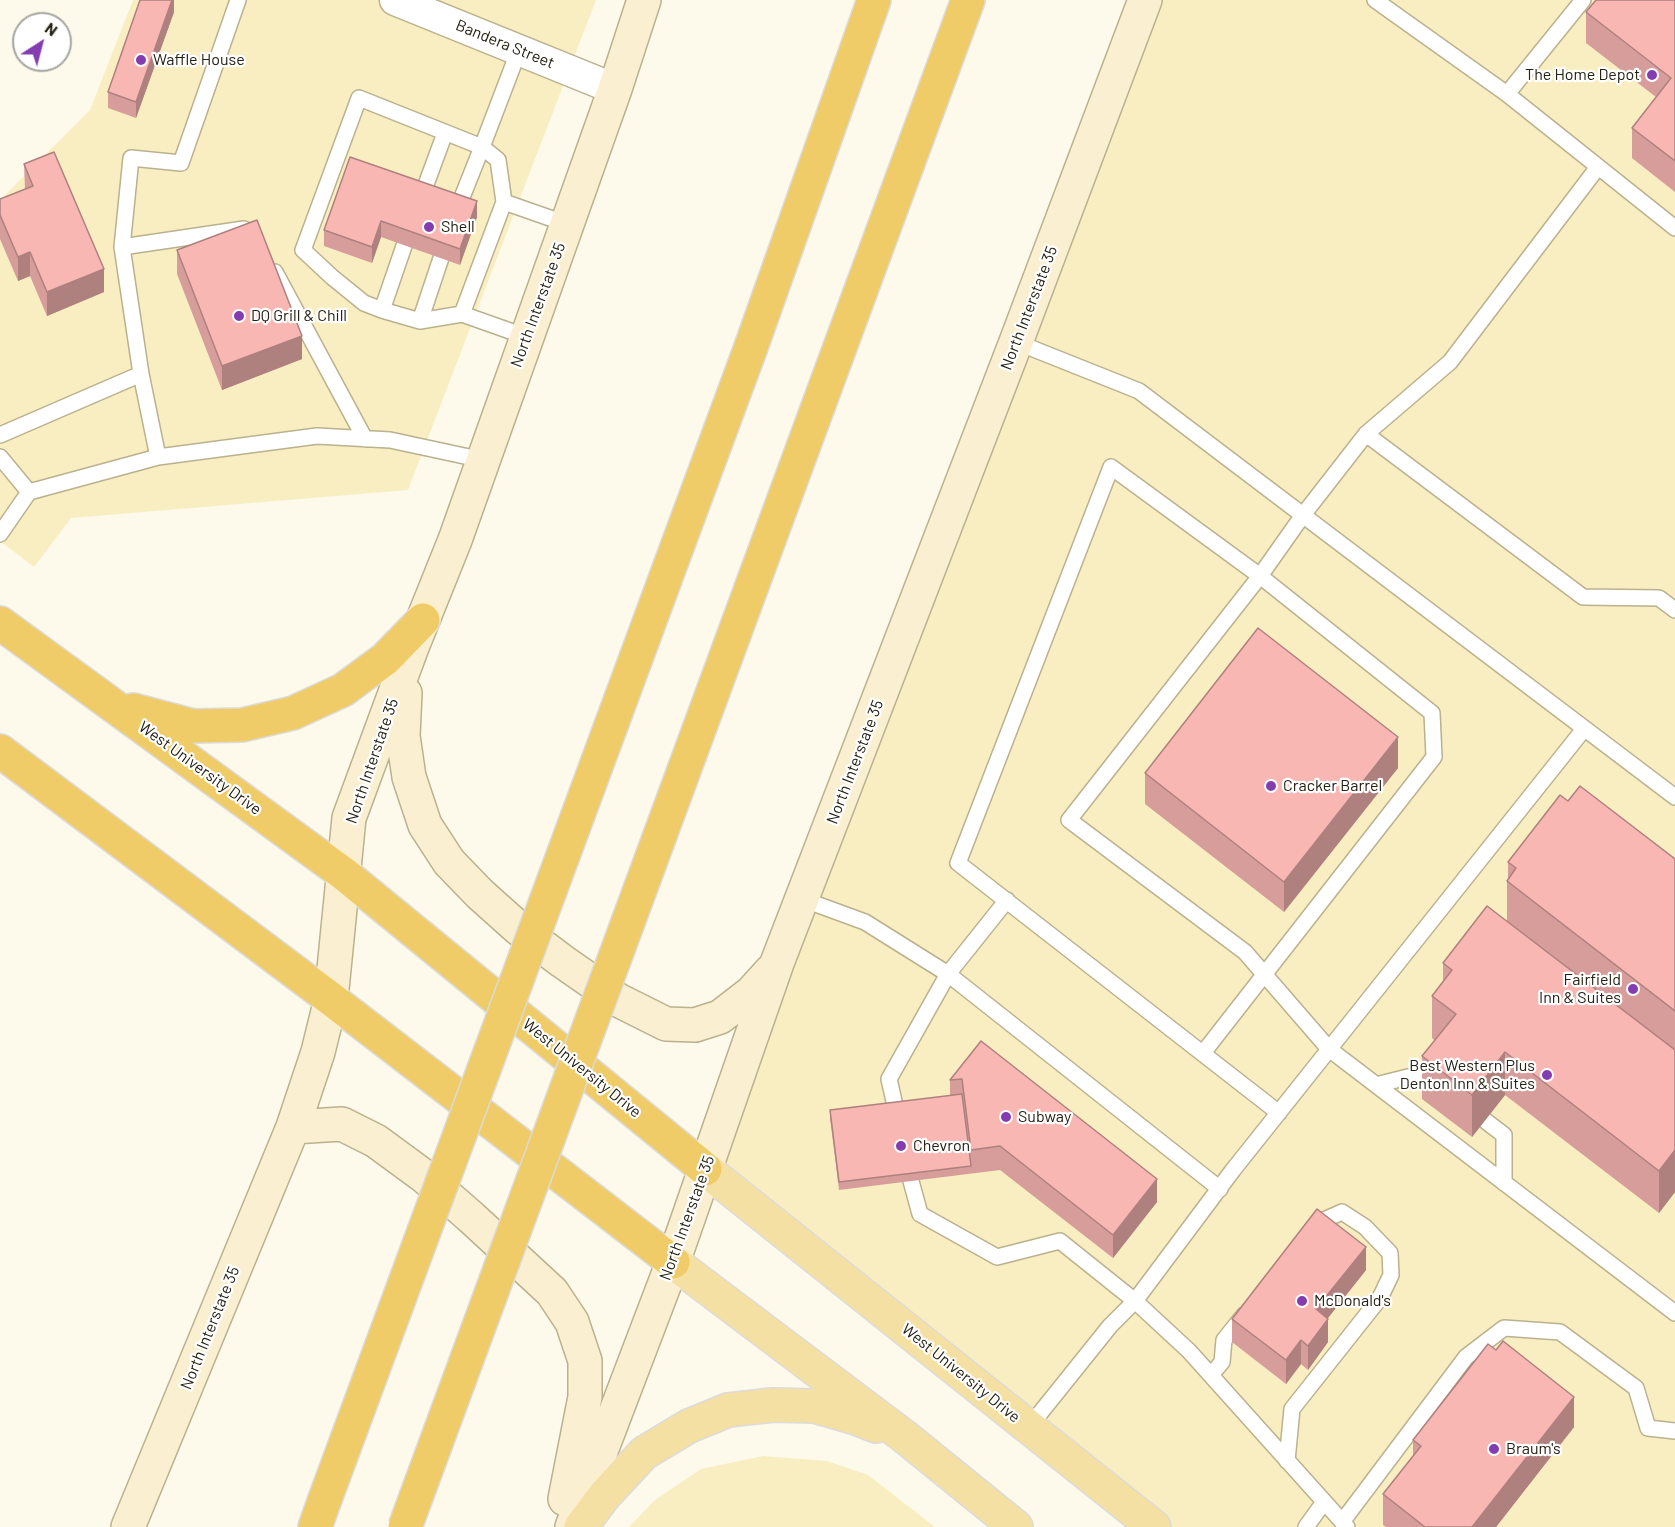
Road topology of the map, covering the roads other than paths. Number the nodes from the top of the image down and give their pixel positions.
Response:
1 (238, 0) edge
2 (395, 0) edge
3 (644, 0) edge
4 (874, 0) edge
5 (968, 0) edge
6 (1145, 0) edge
7 (1375, 0) edge
8 (1583, 0) edge
9 (519, 50) junction
10 (615, 89) junction
11 (1507, 94) junction
12 (445, 133) junction
13 (482, 147) junction
14 (1598, 167) junction
15 (421, 198) edge
16 (504, 202) junction
17 (457, 210) edge
18 (567, 224) junction
19 (1675, 228) edge
20 (256, 239) edge
21 (404, 246) edge
22 (122, 247) junction
23 (441, 258) edge
24 (268, 260) edge
25 (382, 310) junction
26 (462, 314) junction
27 (420, 321) junction
28 (527, 337) junction
29 (1016, 342) junction
30 (141, 374) junction
31 (1366, 434) junction
32 (0, 435) edge
33 (365, 438) junction
34 (0, 457) edge
35 (158, 457) junction
36 (483, 460) junction
37 (29, 492) junction
38 (1303, 515) junction
39 (0, 534) edge
40 (1260, 576) junction
41 (1675, 610) edge
42 (0, 623) edge
43 (418, 634) junction
44 (115, 706) junction
45 (1584, 729) junction
46 (0, 751) edge
47 (1675, 797) edge
48 (344, 874) junction
49 (802, 899) junction
50 (1007, 900) junction
51 (777, 963) junction
52 (1264, 973) junction
53 (948, 974) junction
54 (331, 999) junction
55 (1329, 1049) junction
56 (1203, 1053) junction
57 (1376, 1085) junction
58 (896, 1110) edge
59 (1279, 1113) junction
60 (293, 1127) junction
61 (705, 1169) junction
62 (910, 1180) edge
63 (1504, 1183) junction
64 (1220, 1189) junction
65 (1302, 1243) edge
66 (673, 1262) junction
67 (1135, 1301) junction
68 (1252, 1305) edge
69 (1675, 1313) edge
70 (1211, 1375) junction
71 (1029, 1427) junction
72 (1675, 1431) edge
73 (905, 1437) junction
74 (1287, 1461) junction
75 (1324, 1503) junction
76 (320, 1513) edge
77 (1345, 1525) edge
78 (128, 1527) edge
79 (405, 1527) edge
80 (558, 1527) edge
81 (572, 1527) edge
82 (581, 1527) edge
83 (1016, 1527) edge
84 (1154, 1527) edge
85 (1306, 1527) edge

1 - 22 lane
2 - 9 street, Bandera Street
3 - 10 main road, North Interstate 35
4 - 76 highway, bridge
5 - 79 highway, bridge
6 - 29 main road, North Interstate 35
7 - 11 lane
8 - 11 lane
9 - 10 street, Bandera Street
9 - 13 lane
10 - 18 main road, North Interstate 35
11 - 14 lane
12 - 13 lane
12 - 15 lane
12 - 25 lane
13 - 16 lane
13 - 17 lane
14 - 19 lane
14 - 31 lane
16 - 18 lane
16 - 26 lane
18 - 28 main road, North Interstate 35
20 - 22 lane
21 - 25 lane
22 - 30 lane
23 - 27 lane
24 - 33 lane
25 - 27 lane
26 - 27 lane
26 - 28 lane
28 - 36 main road, North Interstate 35
29 - 38 lane
29 - 49 main road, North Interstate 35
30 - 32 lane
30 - 35 lane
31 - 38 lane
31 - 41 lane
33 - 35 lane
33 - 36 lane
34 - 37 lane
35 - 37 lane
36 - 43 main road, North Interstate 35
37 - 39 lane
38 - 40 lane
38 - 45 lane
40 - 50 lane
40 - 52 lane
40 - 52 lane
42 - 44 highway, West University Drive
43 - 44 highway
43 - 48 main road, North Interstate 35
43 - 51 main road
44 - 48 highway, West University Drive
45 - 47 lane
45 - 55 lane
46 - 54 highway
48 - 54 main road, North Interstate 35
48 - 61 highway, West University Drive
49 - 51 main road, North Interstate 35
49 - 53 lane
50 - 53 lane
50 - 56 lane
51 - 61 main road, North Interstate 35
52 - 55 lane
52 - 56 lane
53 - 58 lane
53 - 64 lane
54 - 60 main road, North Interstate 35
54 - 66 highway
55 - 57 lane
55 - 59 lane
56 - 59 lane
57 - 63 lane
57 - 63 lane
59 - 64 lane
60 - 78 main road, North Interstate 35
60 - 80 main road
61 - 66 main road, North Interstate 35
61 - 71 main road, West University Drive
62 - 67 lane
63 - 69 lane
64 - 67 lane
65 - 74 lane
66 - 73 main road
66 - 81 main road, North Interstate 35
67 - 70 lane
67 - 71 lane
68 - 70 lane
70 - 74 lane
71 - 84 main road, West University Drive
72 - 77 lane
73 - 82 main road
73 - 83 main road
74 - 75 lane
75 - 77 lane
75 - 85 lane

